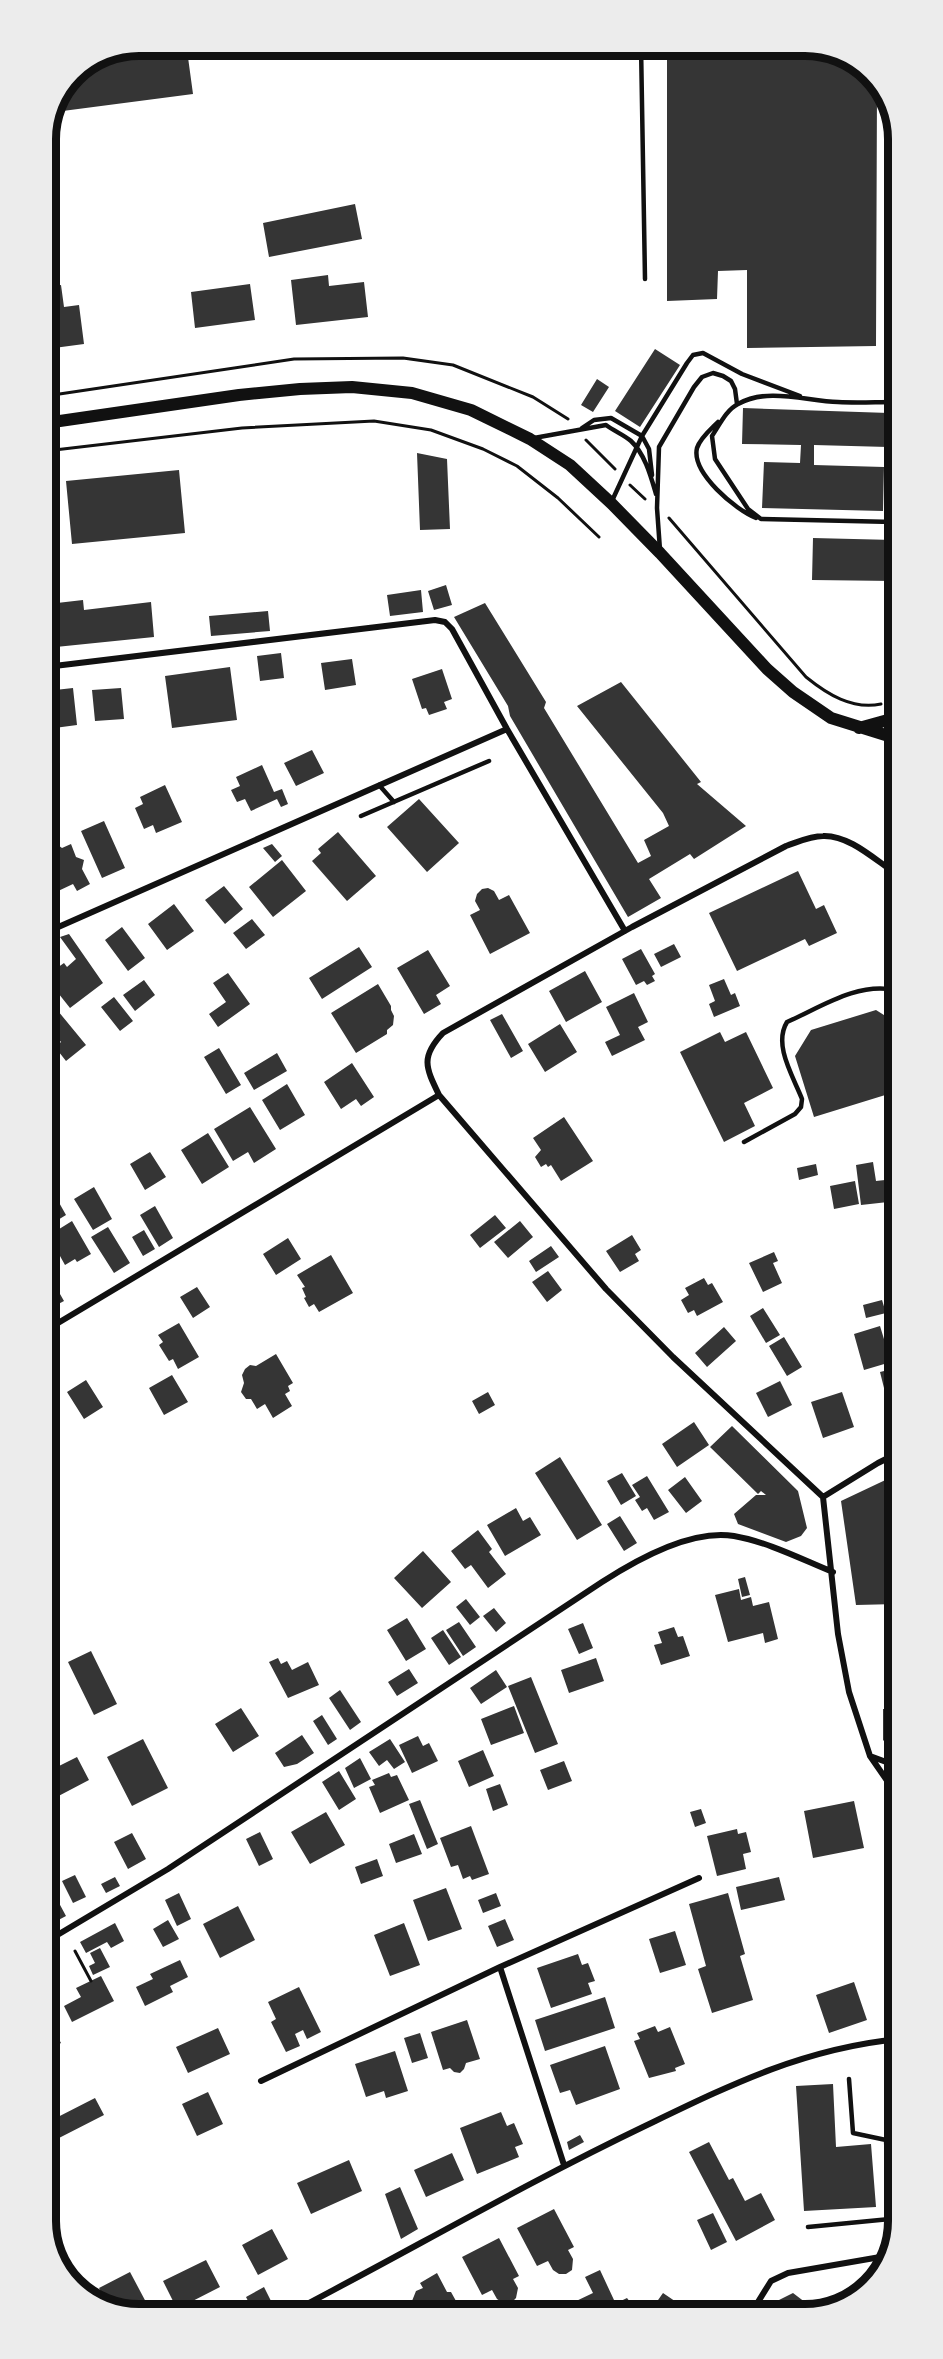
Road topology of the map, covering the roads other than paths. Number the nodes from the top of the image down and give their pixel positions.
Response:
1 (641, 56) edge
2 (645, 279) dead end
3 (813, 400) junction
4 (888, 402) edge
5 (737, 404) junction
6 (727, 414) junction
7 (56, 422) edge
8 (578, 431) junction
9 (642, 436) junction
10 (530, 439) junction
11 (636, 447) junction
12 (652, 480) junction
13 (657, 500) junction
14 (611, 503) junction
15 (761, 519) junction
16 (888, 522) edge
17 (660, 553) junction
18 (56, 666) edge
19 (888, 720) edge
20 (859, 728) junction
21 (507, 729) junction
22 (888, 736) edge
23 (489, 761) dead end
24 (379, 785) junction
25 (394, 802) junction
26 (361, 816) dead end
27 (888, 868) edge
28 (56, 928) edge
29 (625, 931) junction
30 (888, 989) edge
31 (439, 1095) junction
32 (744, 1142) dead end
33 (56, 1324) edge
34 (888, 1458) edge
35 (823, 1497) junction
36 (833, 1572) junction
37 (870, 1756) junction
38 (888, 1763) edge
39 (888, 1782) edge
40 (699, 1878) dead end
41 (56, 1936) edge
42 (500, 1966) junction
43 (888, 2040) edge
44 (849, 2079) dead end
45 (261, 2081) dead end
46 (564, 2165) junction
47 (888, 2180) edge
48 (888, 2219) edge
49 (808, 2226) dead end
50 (879, 2257) edge
51 (308, 2303) edge
52 (757, 2304) edge

1 - 2 lane
3 - 4 lane
3 - 5 lane
3 - 9 lane
5 - 6 lane
5 - 13 lane
6 - 15 lane
6 - 15 lane
7 - 10 main road
8 - 9 lane
8 - 10 lane
8 - 11 lane
9 - 11 lane
9 - 12 lane
10 - 14 main road
11 - 12 lane
11 - 14 lane
12 - 13 lane
13 - 17 lane
14 - 17 main road
15 - 16 lane
17 - 20 main road
18 - 21 street
19 - 20 main road
20 - 22 main road
21 - 24 street
21 - 29 street
23 - 25 lane
24 - 25 lane
24 - 28 street
25 - 26 lane
27 - 29 street
29 - 31 street
30 - 32 lane
31 - 33 street
31 - 35 street
34 - 35 street
35 - 36 street
36 - 37 street
36 - 41 street
37 - 38 street
37 - 39 street
40 - 42 street
42 - 45 street
42 - 46 street
43 - 46 street
44 - 47 lane
46 - 51 street
48 - 49 lane
50 - 52 street

